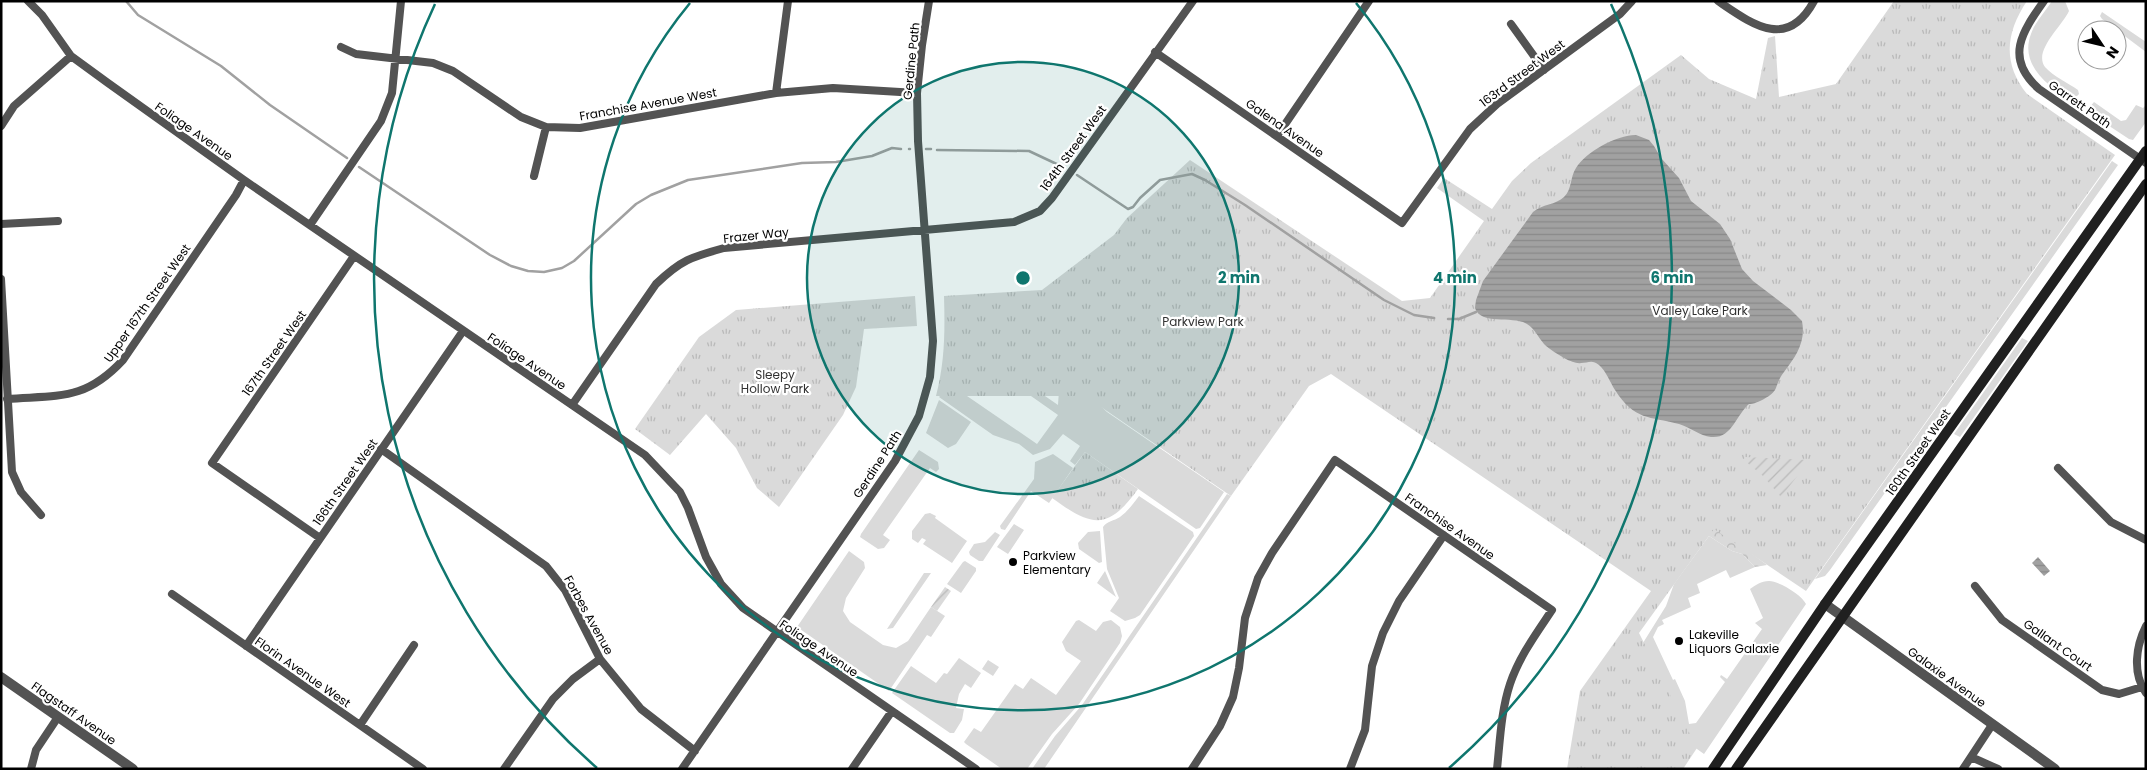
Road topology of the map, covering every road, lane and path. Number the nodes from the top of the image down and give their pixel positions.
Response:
1 (28, 1) edge
2 (401, 1) edge
3 (788, 1) edge
4 (929, 1) edge
5 (1193, 1) edge
6 (1369, 1) edge
7 (1632, 1) edge
8 (1718, 1) edge
9 (1814, 1) edge
10 (2044, 1) edge
11 (1511, 24) dead end
12 (341, 47) dead end
13 (1155, 52) junction
14 (70, 56) junction
15 (396, 58) junction
16 (1544, 70) junction
17 (776, 93) junction
18 (917, 93) junction
19 (1, 126) edge
20 (546, 127) junction
21 (1277, 136) junction
22 (2144, 158) edge
23 (534, 176) dead end
24 (244, 180) junction
25 (2146, 184) edge
26 (58, 221) dead end
27 (1402, 223) joint
28 (1, 224) edge
29 (310, 225) junction
30 (925, 230) junction
31 (354, 256) junction
32 (1, 279) edge
33 (463, 331) junction
34 (7, 398) junction
35 (572, 405) junction
36 (381, 450) junction
37 (2058, 468) dead end
38 (41, 515) dead end
39 (1444, 535) junction
40 (320, 538) junction
41 (2146, 540) edge
42 (1975, 586) dead end
43 (172, 594) dead end
44 (1825, 604) junction
45 (1841, 616) junction
46 (2146, 626) edge
47 (776, 632) junction
48 (414, 645) dead end
49 (246, 646) junction
50 (600, 659) junction
51 (1, 677) edge
52 (2144, 690) edge
53 (892, 711) junction
54 (58, 717) junction
55 (360, 725) junction
56 (1992, 725) junction
57 (695, 751) junction
58 (1971, 757) junction
59 (31, 769) edge
60 (133, 769) edge
61 (423, 769) edge
62 (504, 769) edge
63 (682, 769) edge
64 (852, 769) edge
65 (976, 769) edge
66 (1192, 769) edge
67 (1350, 769) edge
68 (1498, 769) edge
69 (1713, 769) edge
70 (1736, 769) edge
71 (1963, 769) edge
72 (1998, 769) edge
73 (2055, 769) edge

1 - 14 street, Foliage Avenue
2 - 15 street
3 - 17 street
4 - 18 street, Gerdine Path
5 - 13 street, 164th Street West
6 - 21 street
7 - 16 street, 163rd Street West
8 - 9 street
10 - 22 street, Garrett Path
11 - 16 street
12 - 15 street, Franchise Avenue West
13 - 21 street, Galena Avenue
13 - 30 street, 164th Street West
14 - 19 street
14 - 24 street, Foliage Avenue
15 - 20 street, Franchise Avenue West
15 - 29 street
16 - 27 street, 163rd Street West
17 - 18 street, Franchise Avenue West
17 - 20 street, Franchise Avenue West
18 - 30 street, Gerdine Path
20 - 23 street
21 - 27 street, Galena Avenue
22 - 44 main road, 160th Street West
24 - 29 street, Foliage Avenue
24 - 34 street, Upper 167th Street West
25 - 45 main road
26 - 28 street
29 - 31 street, Foliage Avenue
30 - 35 street, Frazer Way
30 - 47 street, Gerdine Path
31 - 33 street, Foliage Avenue
31 - 40 street, 167th Street West
32 - 34 street
33 - 35 street, Foliage Avenue
33 - 36 street, 166th Street West
34 - 38 street
35 - 47 street, Foliage Avenue
36 - 40 street, 166th Street West
36 - 50 street, Forbes Avenue
37 - 41 street
39 - 66 street, Franchise Avenue
39 - 67 street
39 - 68 street, Franchise Avenue
40 - 49 street, 166th Street West
42 - 52 street, Gallant Court
43 - 49 street, Florin Avenue West
44 - 45 street, Galaxie Avenue
44 - 69 main road, 160th Street West
45 - 56 street, Galaxie Avenue
45 - 70 main road
46 - 52 street
47 - 53 street, Foliage Avenue
47 - 57 street, Gerdine Path
48 - 55 street
49 - 55 street, Florin Avenue West
50 - 57 street, Forbes Avenue
50 - 62 street
51 - 54 street, Flagstaff Avenue
53 - 64 street
53 - 65 street, Foliage Avenue
54 - 59 street
54 - 60 street, Flagstaff Avenue
55 - 61 street, Florin Avenue West
56 - 58 street
56 - 73 street, Galaxie Avenue
57 - 63 street, Gerdine Path
58 - 71 street
58 - 72 street

